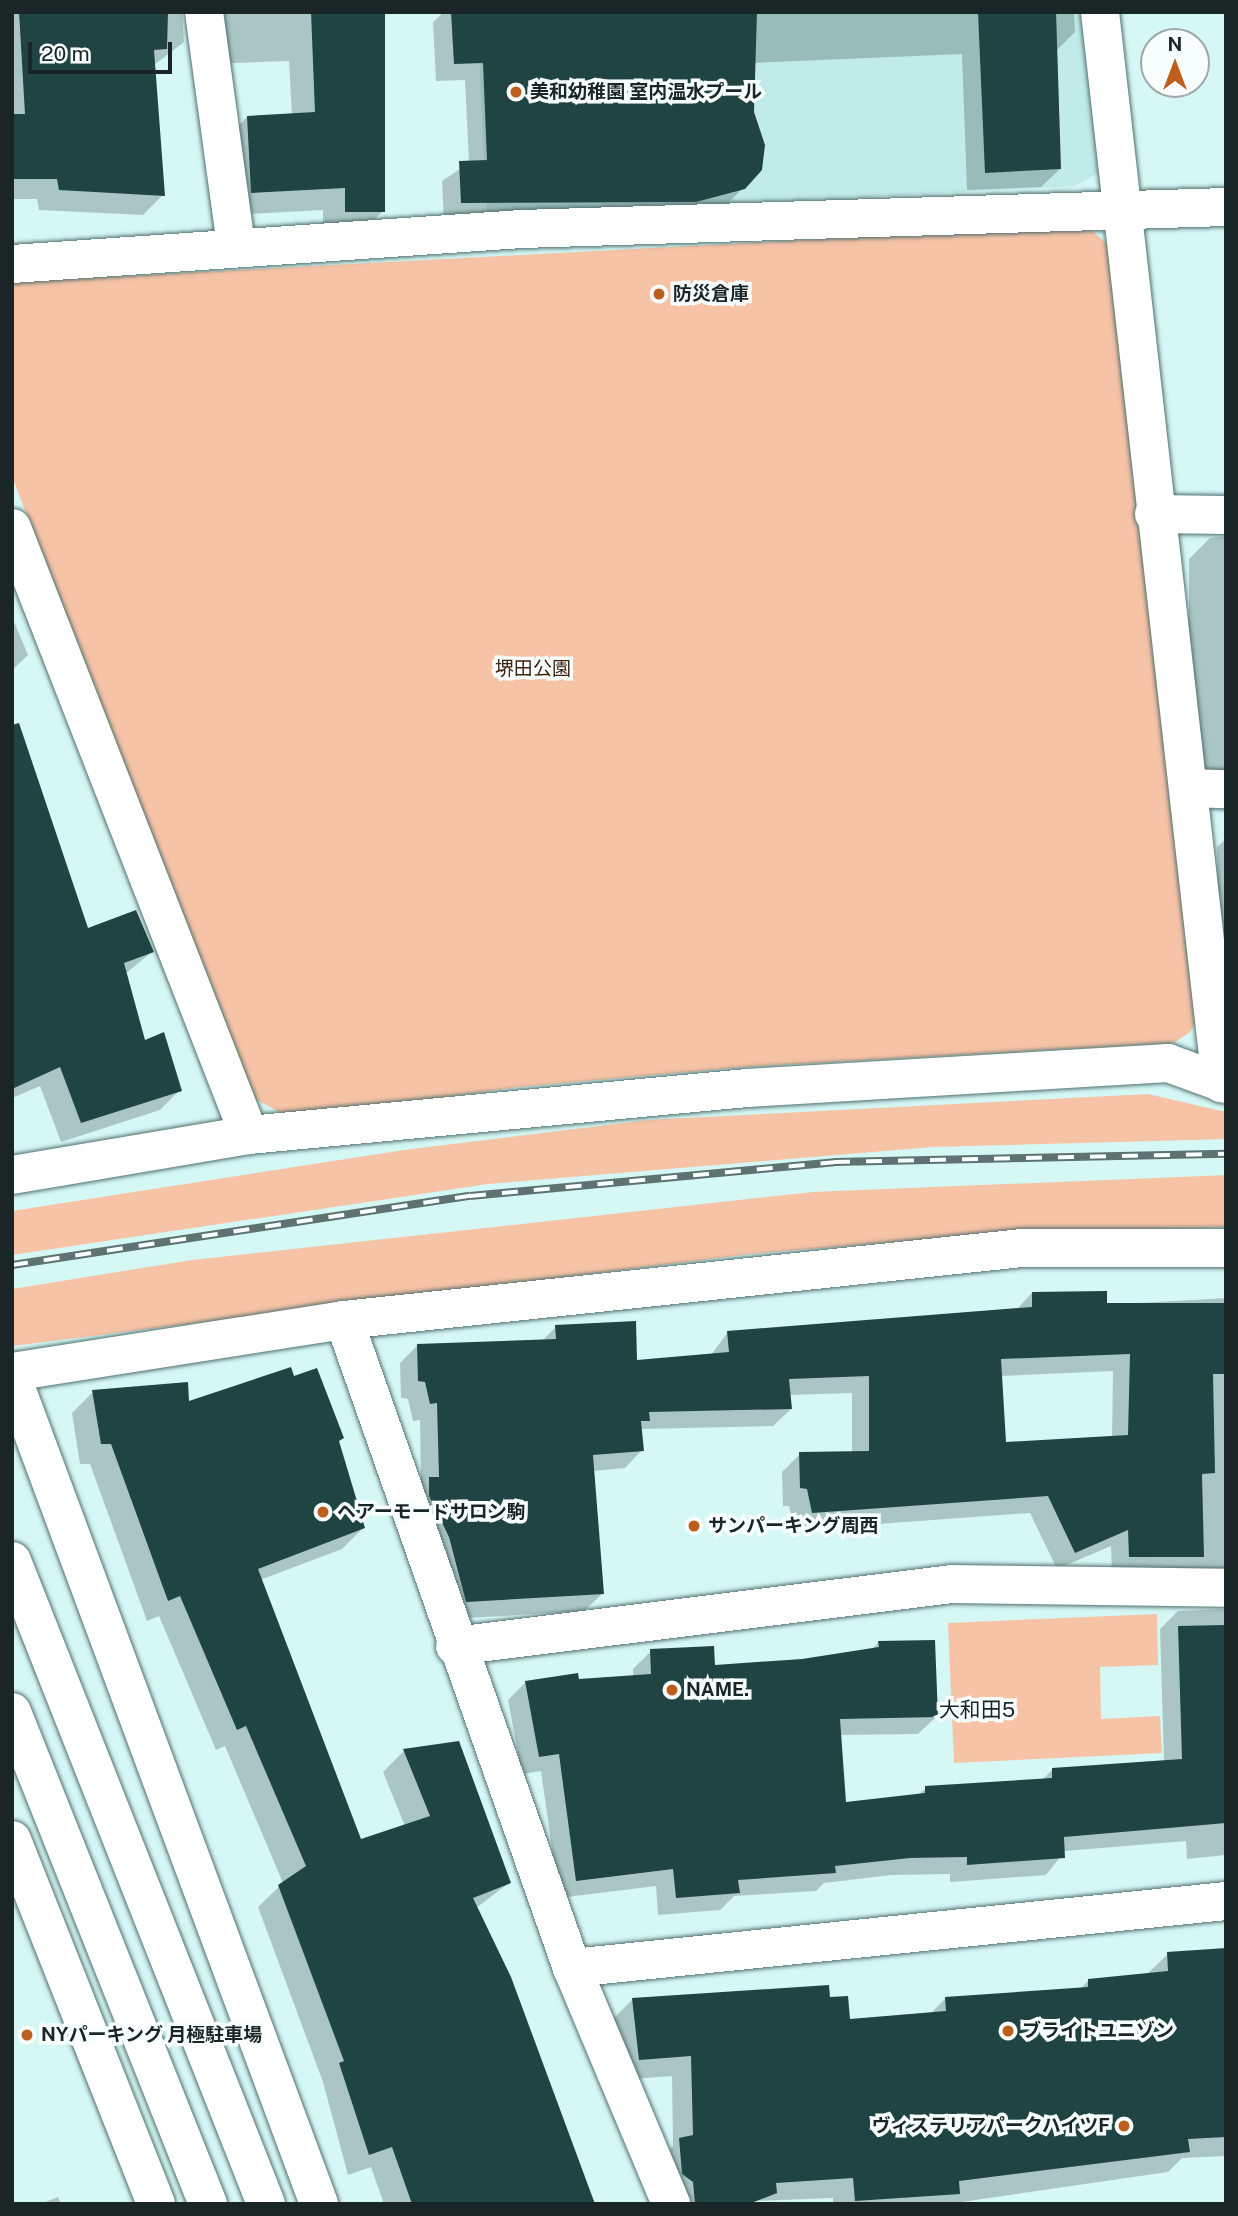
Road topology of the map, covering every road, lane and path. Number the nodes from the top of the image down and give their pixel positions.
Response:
1 (204, 12) edge
2 (1100, 12) edge
3 (1118, 206) junction
4 (1226, 207) edge
5 (236, 247) junction
6 (12, 264) edge
7 (1154, 514) junction
8 (1226, 515) edge
9 (12, 528) edge
10 (1188, 788) junction
11 (1226, 789) edge
12 (1224, 1084) edge
13 (249, 1135) junction
14 (12, 1175) edge
15 (1226, 1248) edge
16 (344, 1320) junction
17 (12, 1375) edge
18 (12, 1561) edge
19 (1226, 1588) edge
20 (455, 1646) junction
21 (12, 1712) edge
22 (12, 1840) edge
23 (1226, 1901) edge
24 (572, 1968) junction
25 (156, 2204) edge
26 (208, 2204) edge
27 (266, 2204) edge
28 (319, 2204) edge
29 (671, 2204) edge

1 - 5 street
2 - 3 street
3 - 4 street
3 - 5 street
3 - 7 street
5 - 6 street
7 - 8 street
7 - 10 street
9 - 13 street
10 - 11 street
10 - 12 street
12 - 13 street
13 - 14 street
15 - 16 street
16 - 17 street
16 - 20 street
17 - 28 street
18 - 27 street
19 - 20 street
20 - 24 street
21 - 26 street
22 - 25 street
23 - 24 street
24 - 29 street

